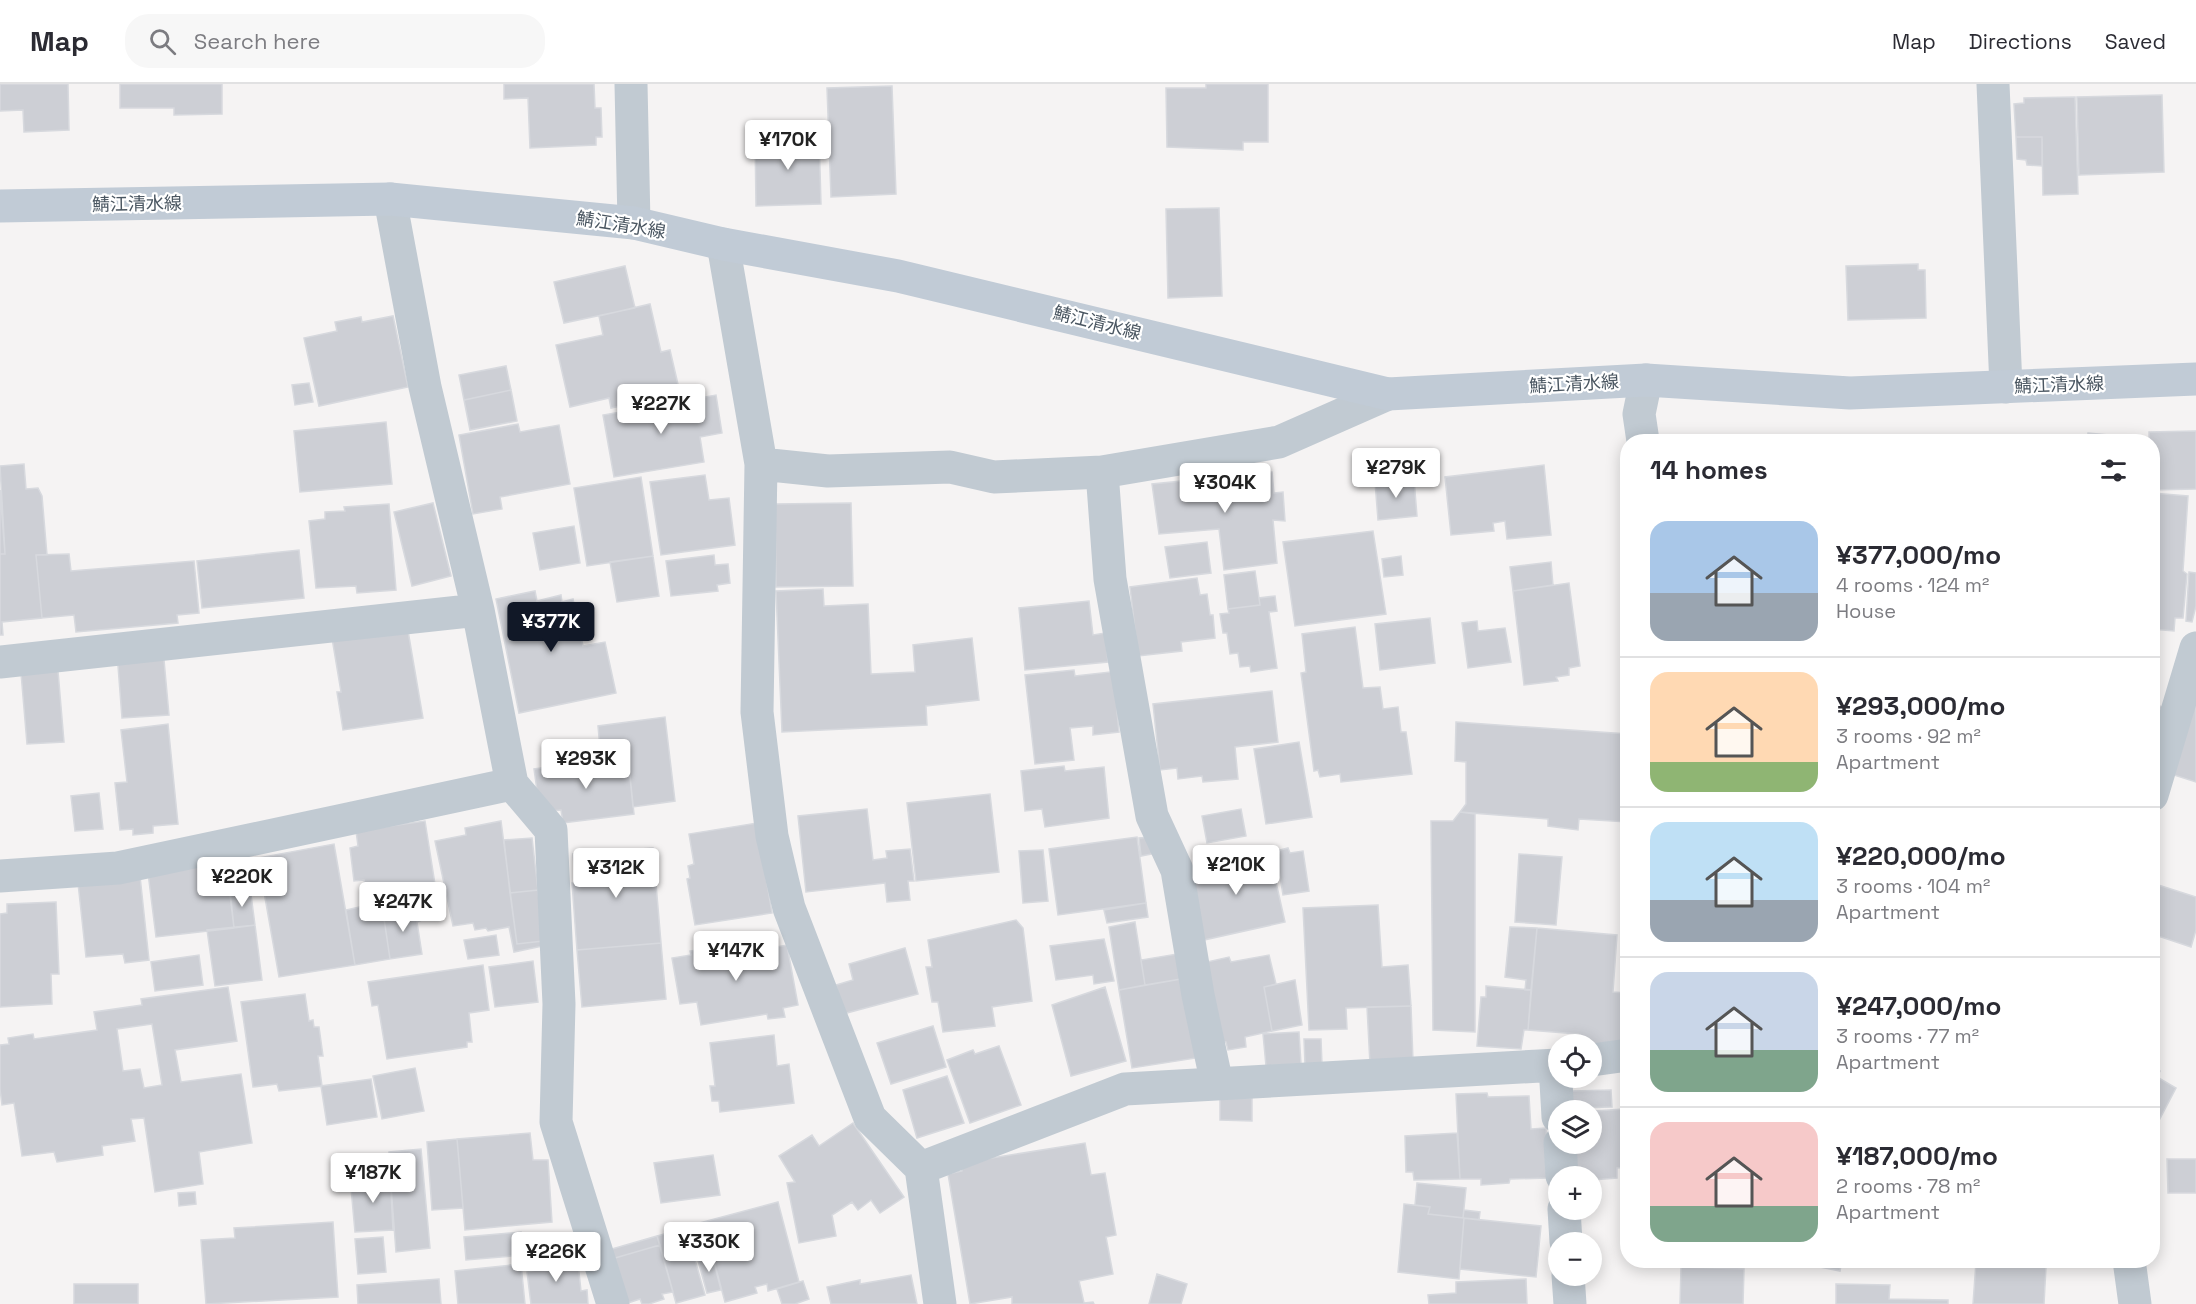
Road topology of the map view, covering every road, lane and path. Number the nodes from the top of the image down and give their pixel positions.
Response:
1 (631, 84) edge
2 (1993, 84) edge
3 (390, 200) junction
4 (0, 206) edge
5 (634, 223) junction
6 (723, 244) junction
7 (2196, 379) edge
8 (1646, 380) junction
9 (2006, 387) junction
10 (1388, 394) junction
11 (1642, 434) edge
12 (761, 464) junction
13 (1102, 472) junction
14 (478, 610) junction
15 (2196, 648) edge
16 (0, 662) edge
17 (2160, 768) edge
18 (512, 784) junction
19 (0, 876) edge
20 (1620, 1056) edge
21 (1602, 1059) edge
22 (1548, 1066) edge
23 (1217, 1084) junction
24 (921, 1168) junction
25 (2130, 1268) edge
26 (1569, 1286) edge
27 (613, 1304) edge
28 (940, 1304) edge
29 (1570, 1304) edge
30 (2135, 1304) edge

1 - 5 street
2 - 9 street
3 - 4 main road, 鯖江清水線
3 - 5 main road, 鯖江清水線
3 - 14 street
5 - 6 main road, 鯖江清水線
6 - 10 main road, 鯖江清水線
6 - 12 street
7 - 9 main road, 鯖江清水線
8 - 9 main road, 鯖江清水線
8 - 10 main road, 鯖江清水線
8 - 11 street
10 - 13 street
12 - 13 street
12 - 24 street
13 - 23 street
14 - 16 street
14 - 18 street
15 - 17 street
18 - 19 street
18 - 27 street
20 - 21 street
22 - 23 street
23 - 24 street
24 - 28 street
25 - 30 street
26 - 29 street

